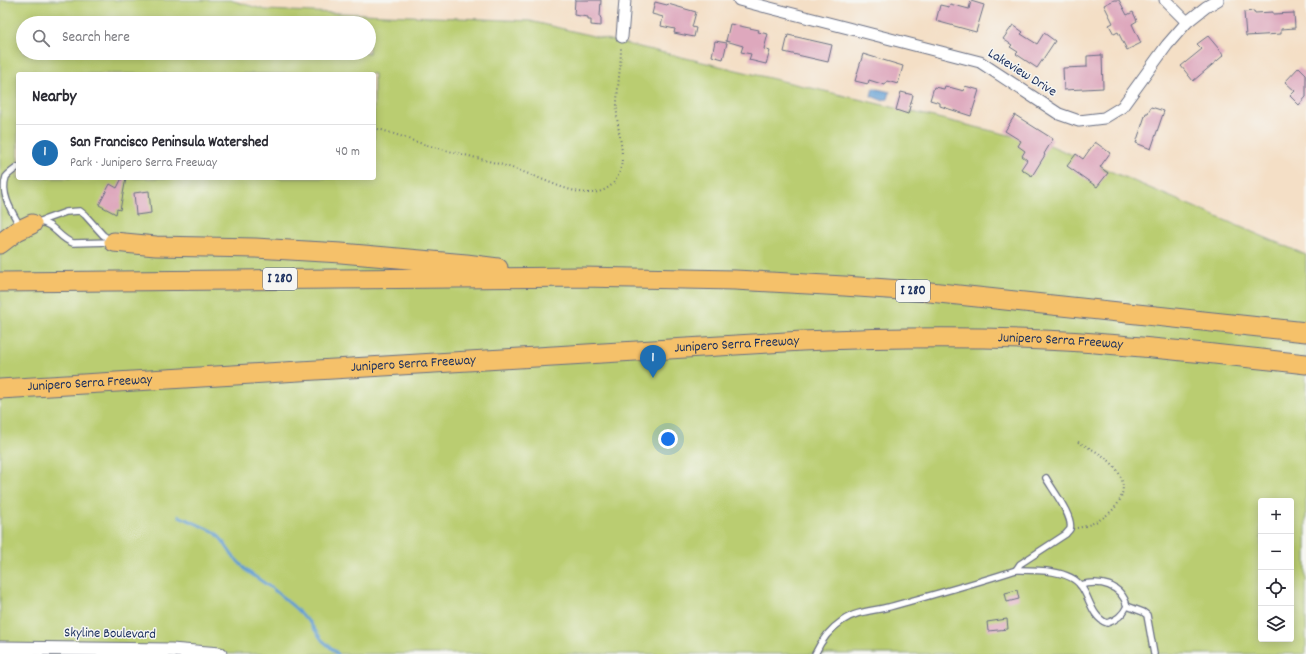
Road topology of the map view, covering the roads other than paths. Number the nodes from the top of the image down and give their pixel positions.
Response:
1 (625, 0) edge
2 (739, 0) edge
3 (1165, 0) edge
4 (1218, 0) edge
5 (1187, 22) junction
6 (622, 36) road end
7 (16, 169) edge
8 (27, 226) junction
9 (114, 242) junction
10 (0, 244) edge
11 (560, 277) junction
12 (0, 282) edge
13 (1306, 332) edge
14 (1306, 364) edge
15 (0, 389) edge
16 (1046, 478) dead end
17 (1016, 570) junction
18 (1080, 585) junction
19 (1127, 606) junction
20 (0, 648) edge
21 (220, 654) edge
22 (815, 654) edge
23 (1154, 654) edge

1 - 6 street
2 - 5 street, Lakeview Drive
3 - 5 street
4 - 5 street, Lakeview Drive
7 - 8 lane
8 - 9 lane
8 - 9 lane
8 - 10 highway
9 - 11 highway
11 - 12 highway, I 280
11 - 13 highway, I 280
14 - 15 highway, Junipero Serra Freeway
16 - 17 lane
17 - 18 lane
17 - 22 lane
18 - 19 lane
18 - 19 lane
19 - 23 lane
20 - 21 street, Skyline Boulevard

